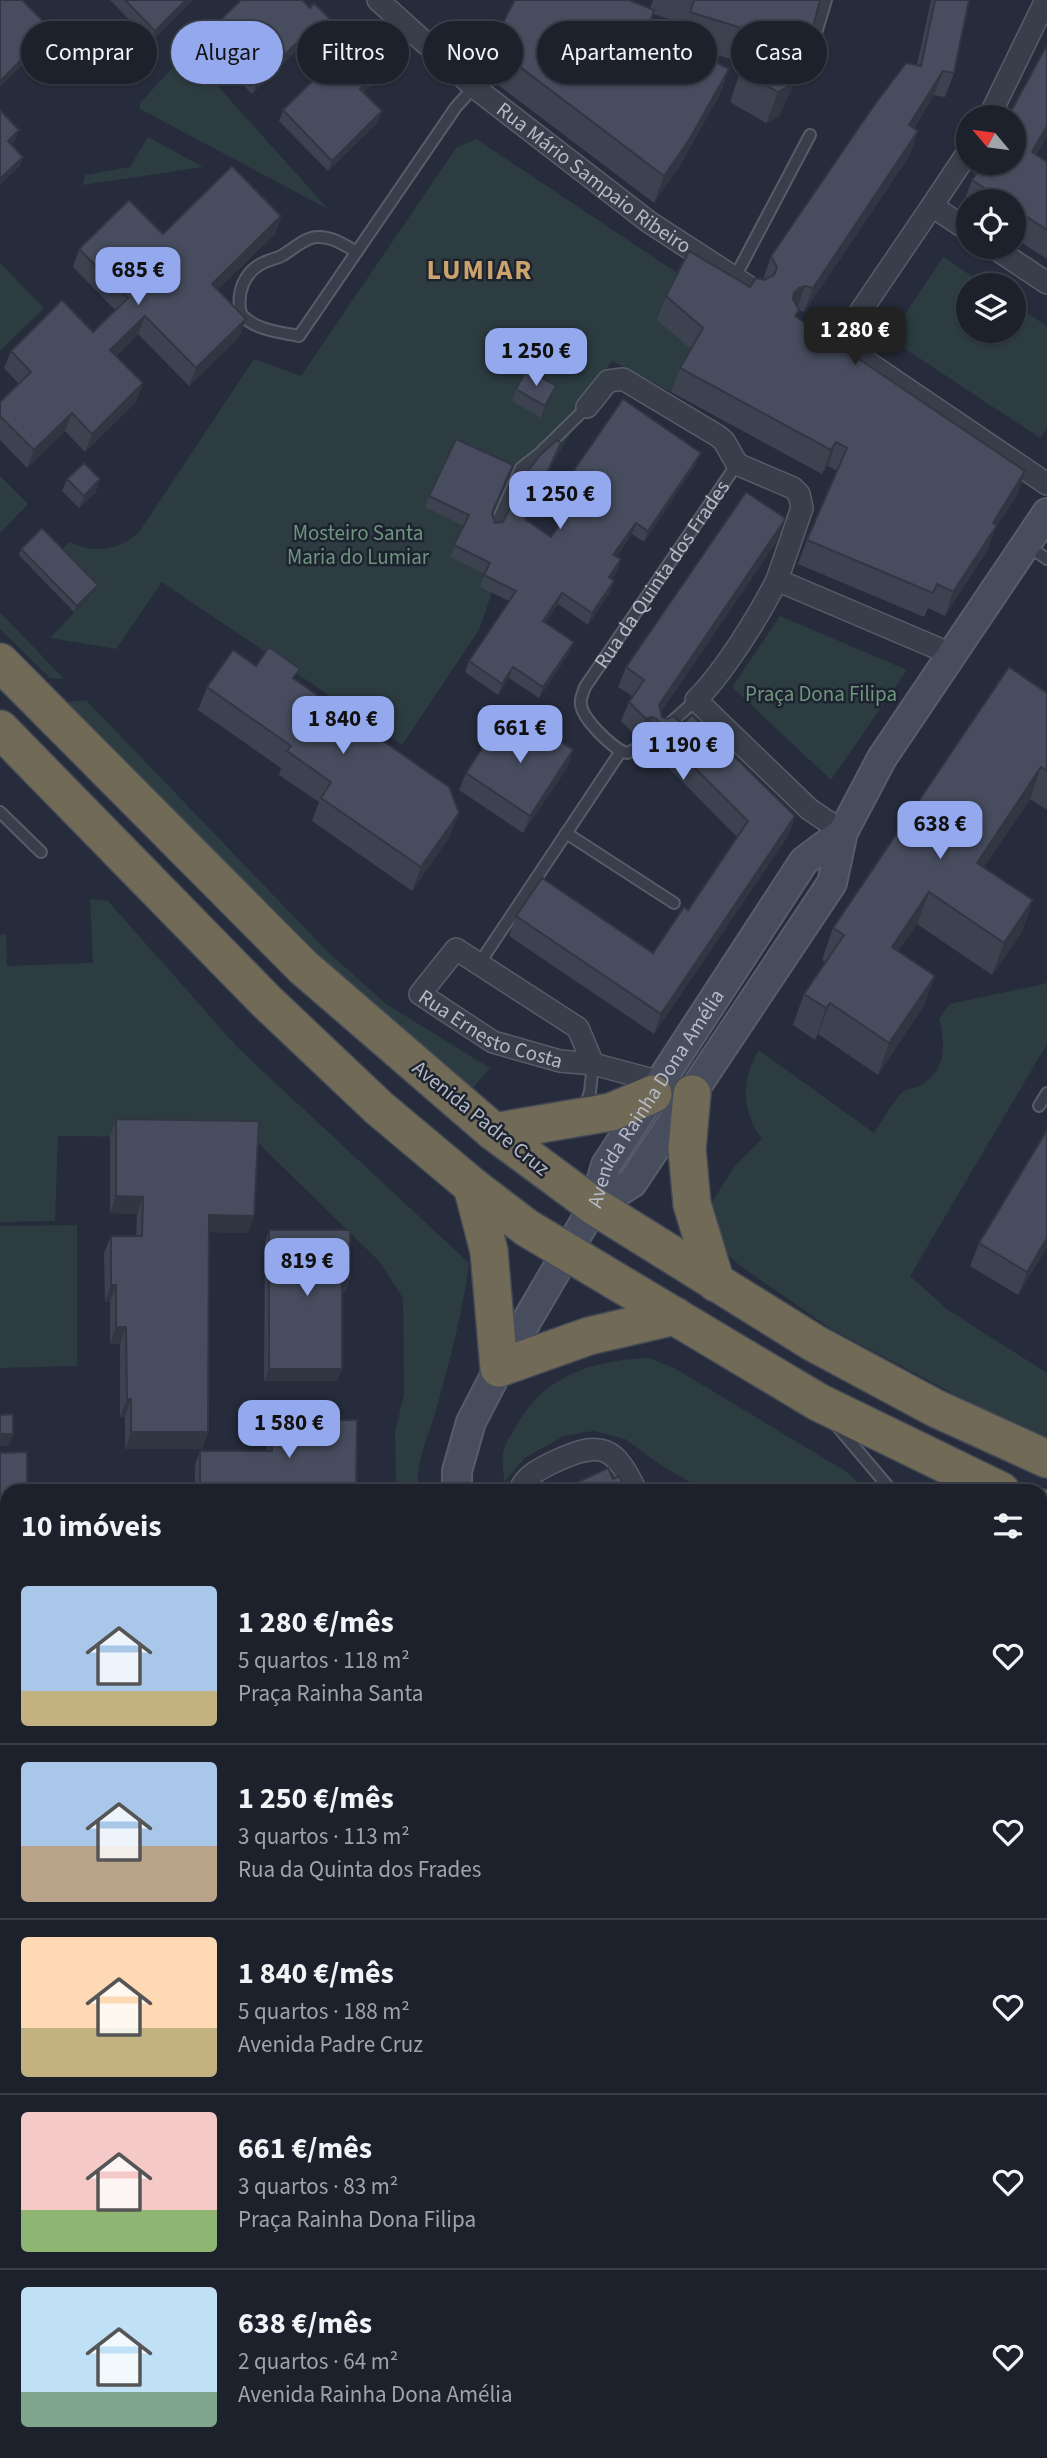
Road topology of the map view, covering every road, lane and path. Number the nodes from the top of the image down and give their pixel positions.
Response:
1 (378, 0) edge
2 (826, 0) edge
3 (1046, 0) edge
4 (820, 21) edge
5 (474, 87) junction
6 (995, 105) edge
7 (810, 135) dead end
8 (956, 170) edge
9 (932, 206) junction
10 (956, 222) edge
11 (357, 252) junction
12 (1011, 259) edge
13 (735, 277) junction
14 (1047, 283) edge
15 (755, 291) edge
16 (818, 334) edge
17 (839, 344) junction
18 (587, 407) joint
19 (737, 464) junction
20 (1047, 484) edge
21 (1047, 513) edge
22 (495, 527) edge
23 (1036, 552) edge
24 (777, 580) junction
25 (951, 654) junction
26 (0, 662) edge
27 (696, 700) junction
28 (0, 729) edge
29 (660, 732) edge
30 (645, 745) dead end
31 (621, 751) junction
32 (0, 811) edge
33 (843, 832) junction
34 (566, 833) junction
35 (41, 852) dead end
36 (674, 903) dead end
37 (479, 964) junction
38 (593, 1064) junction
39 (669, 1090) junction
40 (1047, 1093) edge
41 (1039, 1106) dead end
42 (582, 1117) junction
43 (494, 1132) junction
44 (472, 1186) junction
45 (594, 1206) junction
46 (567, 1253) junction
47 (716, 1283) junction
48 (675, 1316) junction
49 (499, 1368) junction
50 (818, 1402) junction
51 (1047, 1459) edge
52 (457, 1484) edge
53 (523, 1484) edge
54 (633, 1484) edge
55 (886, 1484) edge
56 (987, 1484) edge

1 - 5 street, Rua Mário Sampaio Ribeiro
2 - 4 lane
3 - 6 street
5 - 11 lane
5 - 13 street, Rua Mário Sampaio Ribeiro
7 - 13 lane
8 - 9 street
9 - 10 street
9 - 17 street
11 - 11 lane
12 - 14 street
13 - 15 street, Rua Mário Sampaio Ribeiro
16 - 17 street
17 - 20 street
18 - 19 street, Rua da Quinta dos Frades
18 - 22 lane
19 - 24 street, Rua da Quinta dos Frades
19 - 31 lane, Rua da Quinta dos Frades
21 - 23 street, Avenida Rainha Dona Amélia
23 - 25 street, Avenida Rainha Dona Amélia
24 - 25 street
24 - 27 street
25 - 33 street, Avenida Rainha Dona Amélia
26 - 43 highway, Avenida Padre Cruz
27 - 29 lane
27 - 33 street
28 - 44 highway
30 - 31 lane
31 - 34 lane
32 - 35 lane
33 - 39 street, Avenida Rainha Dona Amélia
34 - 36 lane
34 - 37 lane
37 - 38 street, Rua Ernesto Costa
37 - 38 street, Rua Ernesto Costa
38 - 39 street, Rua Ernesto Costa
38 - 42 lane
39 - 42 highway
39 - 45 street, Avenida Rainha Dona Amélia
39 - 45 street, Avenida Rainha Dona Amélia
39 - 47 highway
40 - 41 lane
42 - 43 highway
43 - 45 highway, Avenida Padre Cruz
44 - 46 highway
44 - 49 highway
45 - 46 street
45 - 47 highway, Avenida Padre Cruz
46 - 48 highway
46 - 49 street
47 - 51 highway, Avenida Padre Cruz
48 - 49 highway
48 - 50 highway
49 - 52 street
50 - 55 lane
50 - 56 highway
53 - 54 street

